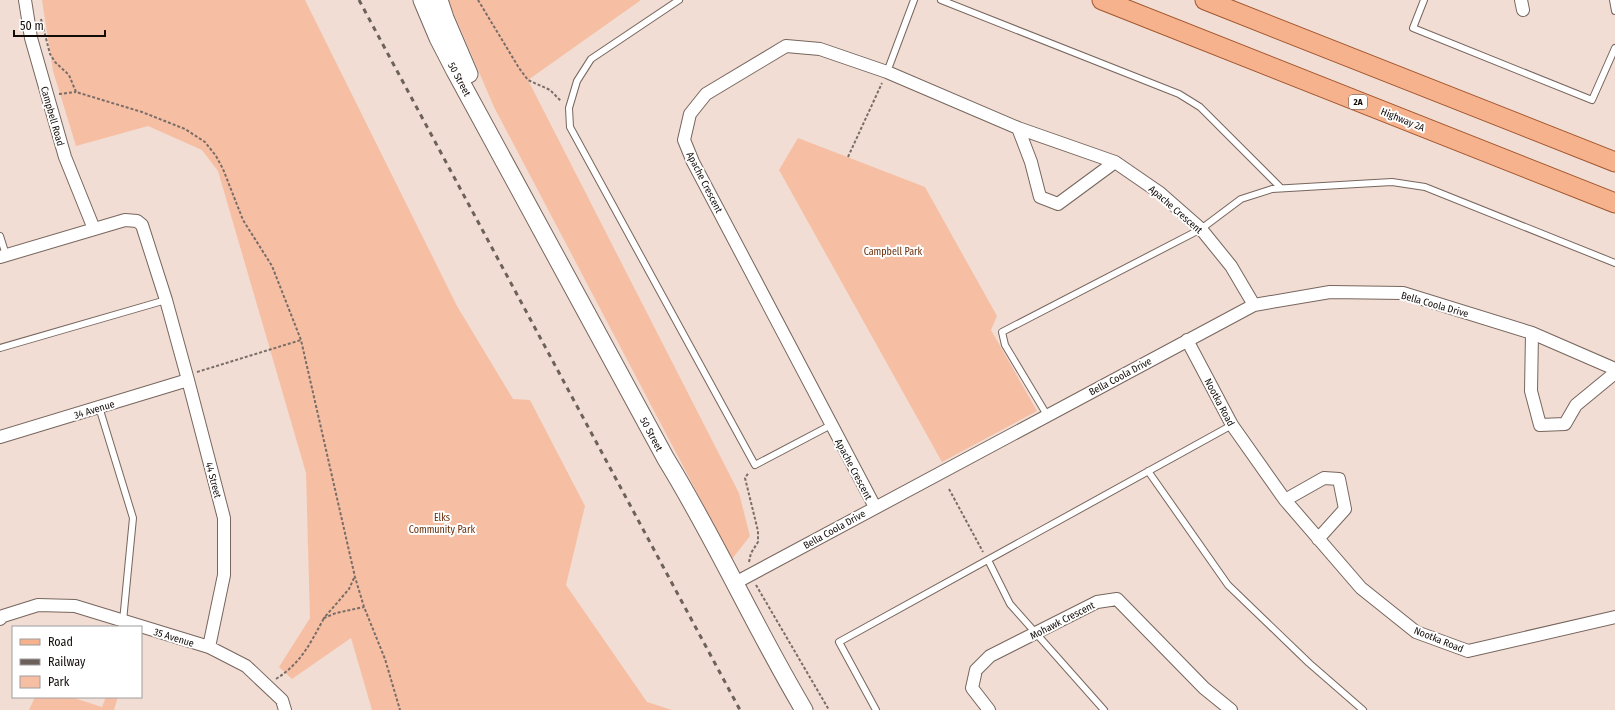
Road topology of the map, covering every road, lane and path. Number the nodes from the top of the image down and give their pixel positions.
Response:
1 (25, 0) edge
2 (422, 0) edge
3 (439, 0) edge
4 (478, 0) edge
5 (679, 0) edge
6 (914, 0) edge
7 (941, 0) edge
8 (1102, 0) edge
9 (1205, 0) edge
10 (1424, 0) edge
11 (1613, 0) edge
12 (1615, 11) edge
13 (40, 13) dead end
14 (1615, 48) edge
15 (887, 72) junction
16 (76, 92) junction
17 (47, 98) junction
18 (569, 108) junction
19 (1018, 128) junction
20 (503, 156) junction
21 (848, 157) dead end
22 (1115, 162) junction
23 (1615, 162) edge
24 (1281, 188) junction
25 (1615, 202) edge
26 (94, 229) junction
27 (1201, 229) junction
28 (0, 236) edge
29 (3, 256) edge
30 (1615, 263) edge
31 (166, 300) junction
32 (1254, 305) junction
33 (1532, 334) junction
34 (301, 340) junction
35 (1187, 340) junction
36 (0, 348) edge
37 (1615, 369) edge
38 (1615, 373) edge
39 (187, 376) junction
40 (99, 407) junction
41 (1047, 415) junction
42 (831, 425) junction
43 (1232, 425) junction
44 (0, 437) edge
45 (755, 465) junction
46 (1148, 472) junction
47 (949, 489) dead end
48 (1285, 500) junction
49 (875, 507) junction
50 (1318, 539) junction
51 (988, 560) junction
52 (750, 575) junction
53 (355, 577) junction
54 (735, 583) junction
55 (364, 607) junction
56 (1615, 617) edge
57 (324, 618) junction
58 (0, 619) edge
59 (123, 621) junction
60 (140, 626) edge
61 (142, 627) edge
62 (1035, 633) junction
63 (209, 647) junction
64 (266, 685) junction
65 (285, 710) edge
66 (400, 710) edge
67 (804, 710) edge
68 (829, 710) edge
69 (876, 710) edge
70 (989, 710) edge
71 (1104, 710) edge
72 (1231, 710) edge
73 (1363, 710) edge

1 - 17 street, Campbell Road
2 - 20 main road, 50 Street
3 - 20 main road, 50 Street
4 - 18 path
5 - 18 lane
6 - 15 lane
7 - 24 lane
8 - 25 main road, Highway 2A / 2A
9 - 23 main road
10 - 14 lane
11 - 12 lane
13 - 16 path
15 - 19 street, Apache Crescent
15 - 21 path
15 - 42 street, Apache Crescent
16 - 17 path
16 - 34 path
17 - 26 street, Campbell Road
18 - 45 lane
19 - 22 street, Apache Crescent
19 - 22 street
20 - 54 main road, 50 Street
22 - 27 street, Apache Crescent
24 - 27 lane
24 - 30 lane
26 - 29 street
26 - 31 street, 44 Street
27 - 32 street, Apache Crescent
27 - 41 lane
28 - 29 lane
31 - 36 lane
31 - 39 street, 44 Street
32 - 33 street, Bella Coola Drive
32 - 35 street, Bella Coola Drive
33 - 37 street, Bella Coola Drive
33 - 38 street
34 - 39 path
34 - 53 path
35 - 41 street, Bella Coola Drive
35 - 43 street, Nootka Road
39 - 40 street, 34 Avenue
39 - 63 street, 44 Street
40 - 44 street, 34 Avenue
40 - 59 lane
41 - 49 street, Bella Coola Drive
42 - 45 lane
42 - 49 street, Apache Crescent
43 - 46 lane
43 - 48 street, Nootka Road
45 - 52 path
46 - 51 lane
46 - 73 lane
47 - 51 path
48 - 50 street, Nootka Road
48 - 50 street
49 - 52 street, Bella Coola Drive
50 - 56 street, Nootka Road
51 - 62 lane
51 - 69 lane
52 - 54 street, Bella Coola Drive
52 - 68 path
53 - 55 path
53 - 57 path
54 - 67 main road, 50 Street
55 - 57 path
55 - 66 path
57 - 64 path
58 - 59 street, 35 Avenue
59 - 60 street, 35 Avenue
61 - 63 street, 35 Avenue
62 - 70 street, Mohawk Crescent
62 - 71 lane
62 - 72 street, Mohawk Crescent
63 - 64 street
64 - 65 street

